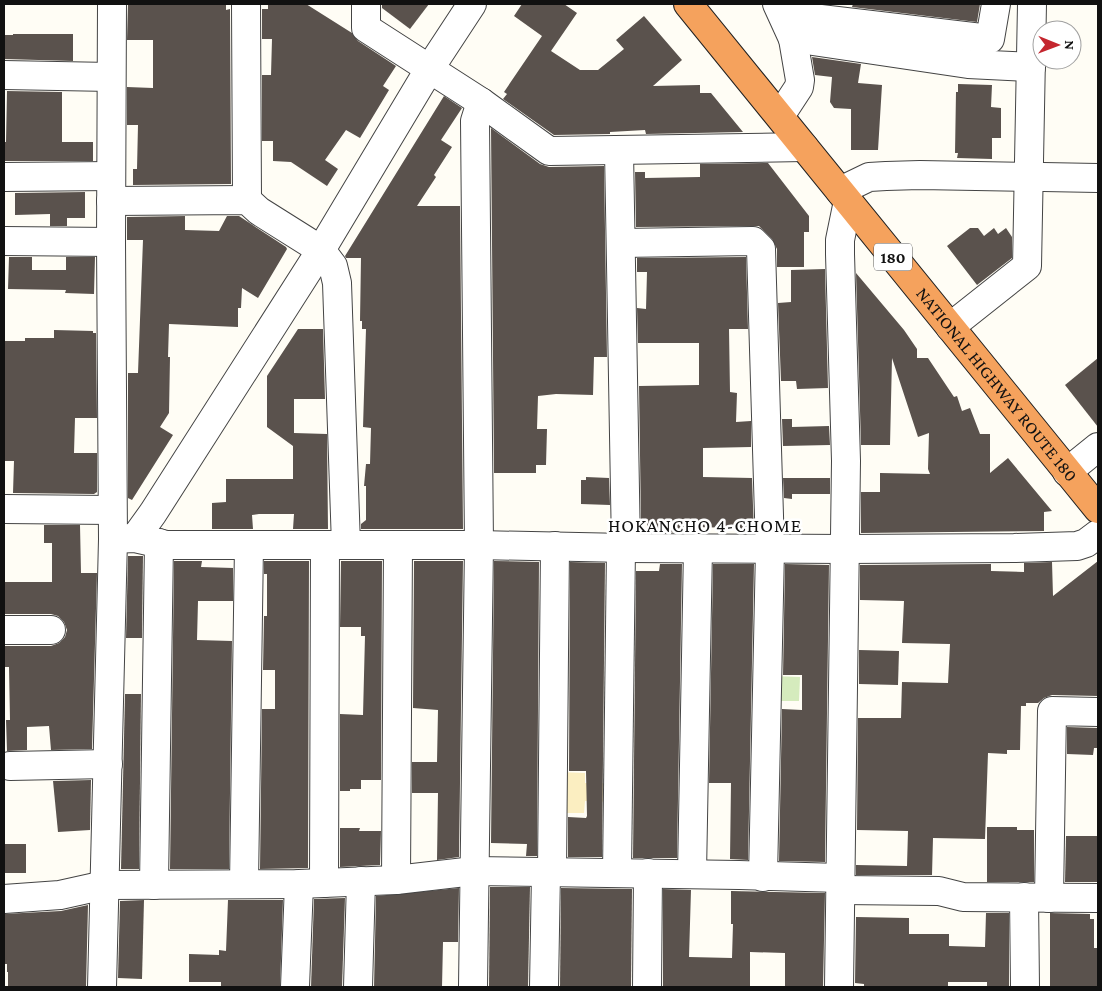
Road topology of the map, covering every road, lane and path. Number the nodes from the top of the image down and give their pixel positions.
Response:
1 (112, 4) edge
2 (246, 4) edge
3 (366, 4) edge
4 (472, 4) edge
5 (688, 4) edge
6 (777, 4) edge
7 (804, 4) edge
8 (996, 4) edge
9 (1032, 4) edge
10 (793, 39) junction
11 (1031, 67) junction
12 (430, 68) junction
13 (4, 75) edge
14 (111, 77) junction
15 (481, 102) junction
16 (780, 116) junction
17 (804, 147) junction
18 (619, 151) junction
19 (4, 177) edge
20 (1029, 177) junction
21 (1098, 178) edge
22 (111, 189) junction
23 (844, 196) junction
24 (247, 200) junction
25 (4, 240) edge
26 (110, 242) junction
27 (621, 243) junction
28 (321, 250) junction
29 (950, 327) junction
30 (1098, 447) edge
31 (1067, 472) junction
32 (4, 509) edge
33 (1098, 509) edge
34 (112, 510) junction
35 (1098, 534) edge
36 (136, 540) junction
37 (249, 545) junction
38 (336, 545) junction
39 (398, 545) junction
40 (479, 545) junction
41 (555, 546) junction
42 (624, 548) junction
43 (698, 548) junction
44 (770, 549) junction
45 (846, 549) junction
46 (4, 630) edge
47 (51, 630) dead end
48 (1098, 712) edge
49 (108, 764) junction
50 (10, 766) dead end
51 (474, 871) junction
52 (549, 872) junction
53 (617, 873) junction
54 (648, 873) junction
55 (692, 874) junction
56 (763, 876) junction
57 (396, 880) junction
58 (362, 881) junction
59 (311, 883) junction
60 (244, 884) junction
61 (841, 884) junction
62 (105, 885) junction
63 (154, 885) junction
64 (1036, 897) junction
65 (1098, 898) edge
66 (4, 899) edge
67 (102, 987) edge
68 (295, 987) edge
69 (358, 987) edge
70 (473, 987) edge
71 (544, 987) edge
72 (647, 987) edge
73 (839, 987) edge
74 (1025, 987) edge

1 - 14 street
2 - 24 street
3 - 12 street
4 - 12 street
5 - 16 highway, NATIONAL HIGHWAY ROUTE 180 / 180
6 - 10 street
7 - 8 street
9 - 11 street
10 - 11 street
10 - 16 street
11 - 20 street
12 - 15 street
12 - 28 street
13 - 14 street
14 - 22 street
15 - 18 street
15 - 40 street
16 - 17 highway, NATIONAL HIGHWAY ROUTE 180 / 180
17 - 18 street
17 - 23 highway, NATIONAL HIGHWAY ROUTE 180 / 180
18 - 27 street
19 - 22 street
20 - 21 street
20 - 23 street
20 - 29 street
22 - 24 street
22 - 26 street
23 - 29 highway, NATIONAL HIGHWAY ROUTE 180 / 180
23 - 45 street
24 - 28 street
25 - 26 street
26 - 34 street
27 - 42 street
27 - 44 street
28 - 36 street
28 - 38 street
29 - 31 highway, NATIONAL HIGHWAY ROUTE 180 / 180
30 - 31 street
31 - 33 highway, NATIONAL HIGHWAY ROUTE 180 / 180
32 - 34 street
34 - 36 street
35 - 45 street
36 - 37 street
36 - 49 street
36 - 63 street
37 - 38 street
37 - 60 street
38 - 39 street
38 - 59 street
39 - 40 street
39 - 57 street
40 - 41 street
40 - 51 street
41 - 42 street
41 - 52 street
42 - 43 street
42 - 53 street
43 - 44 street
43 - 55 street
44 - 45 street
44 - 56 street
45 - 61 street
46 - 47 street
48 - 64 street
49 - 50 street
49 - 62 street
51 - 52 street
51 - 57 street
51 - 70 street
52 - 53 street
52 - 71 street
53 - 54 street
54 - 55 street
54 - 72 street
55 - 56 street
56 - 61 street
57 - 58 street
58 - 59 street
58 - 69 street
59 - 60 street
59 - 68 street
60 - 63 street
61 - 64 street
61 - 73 street
62 - 63 street
62 - 66 street
62 - 67 street
64 - 65 street
64 - 74 street

